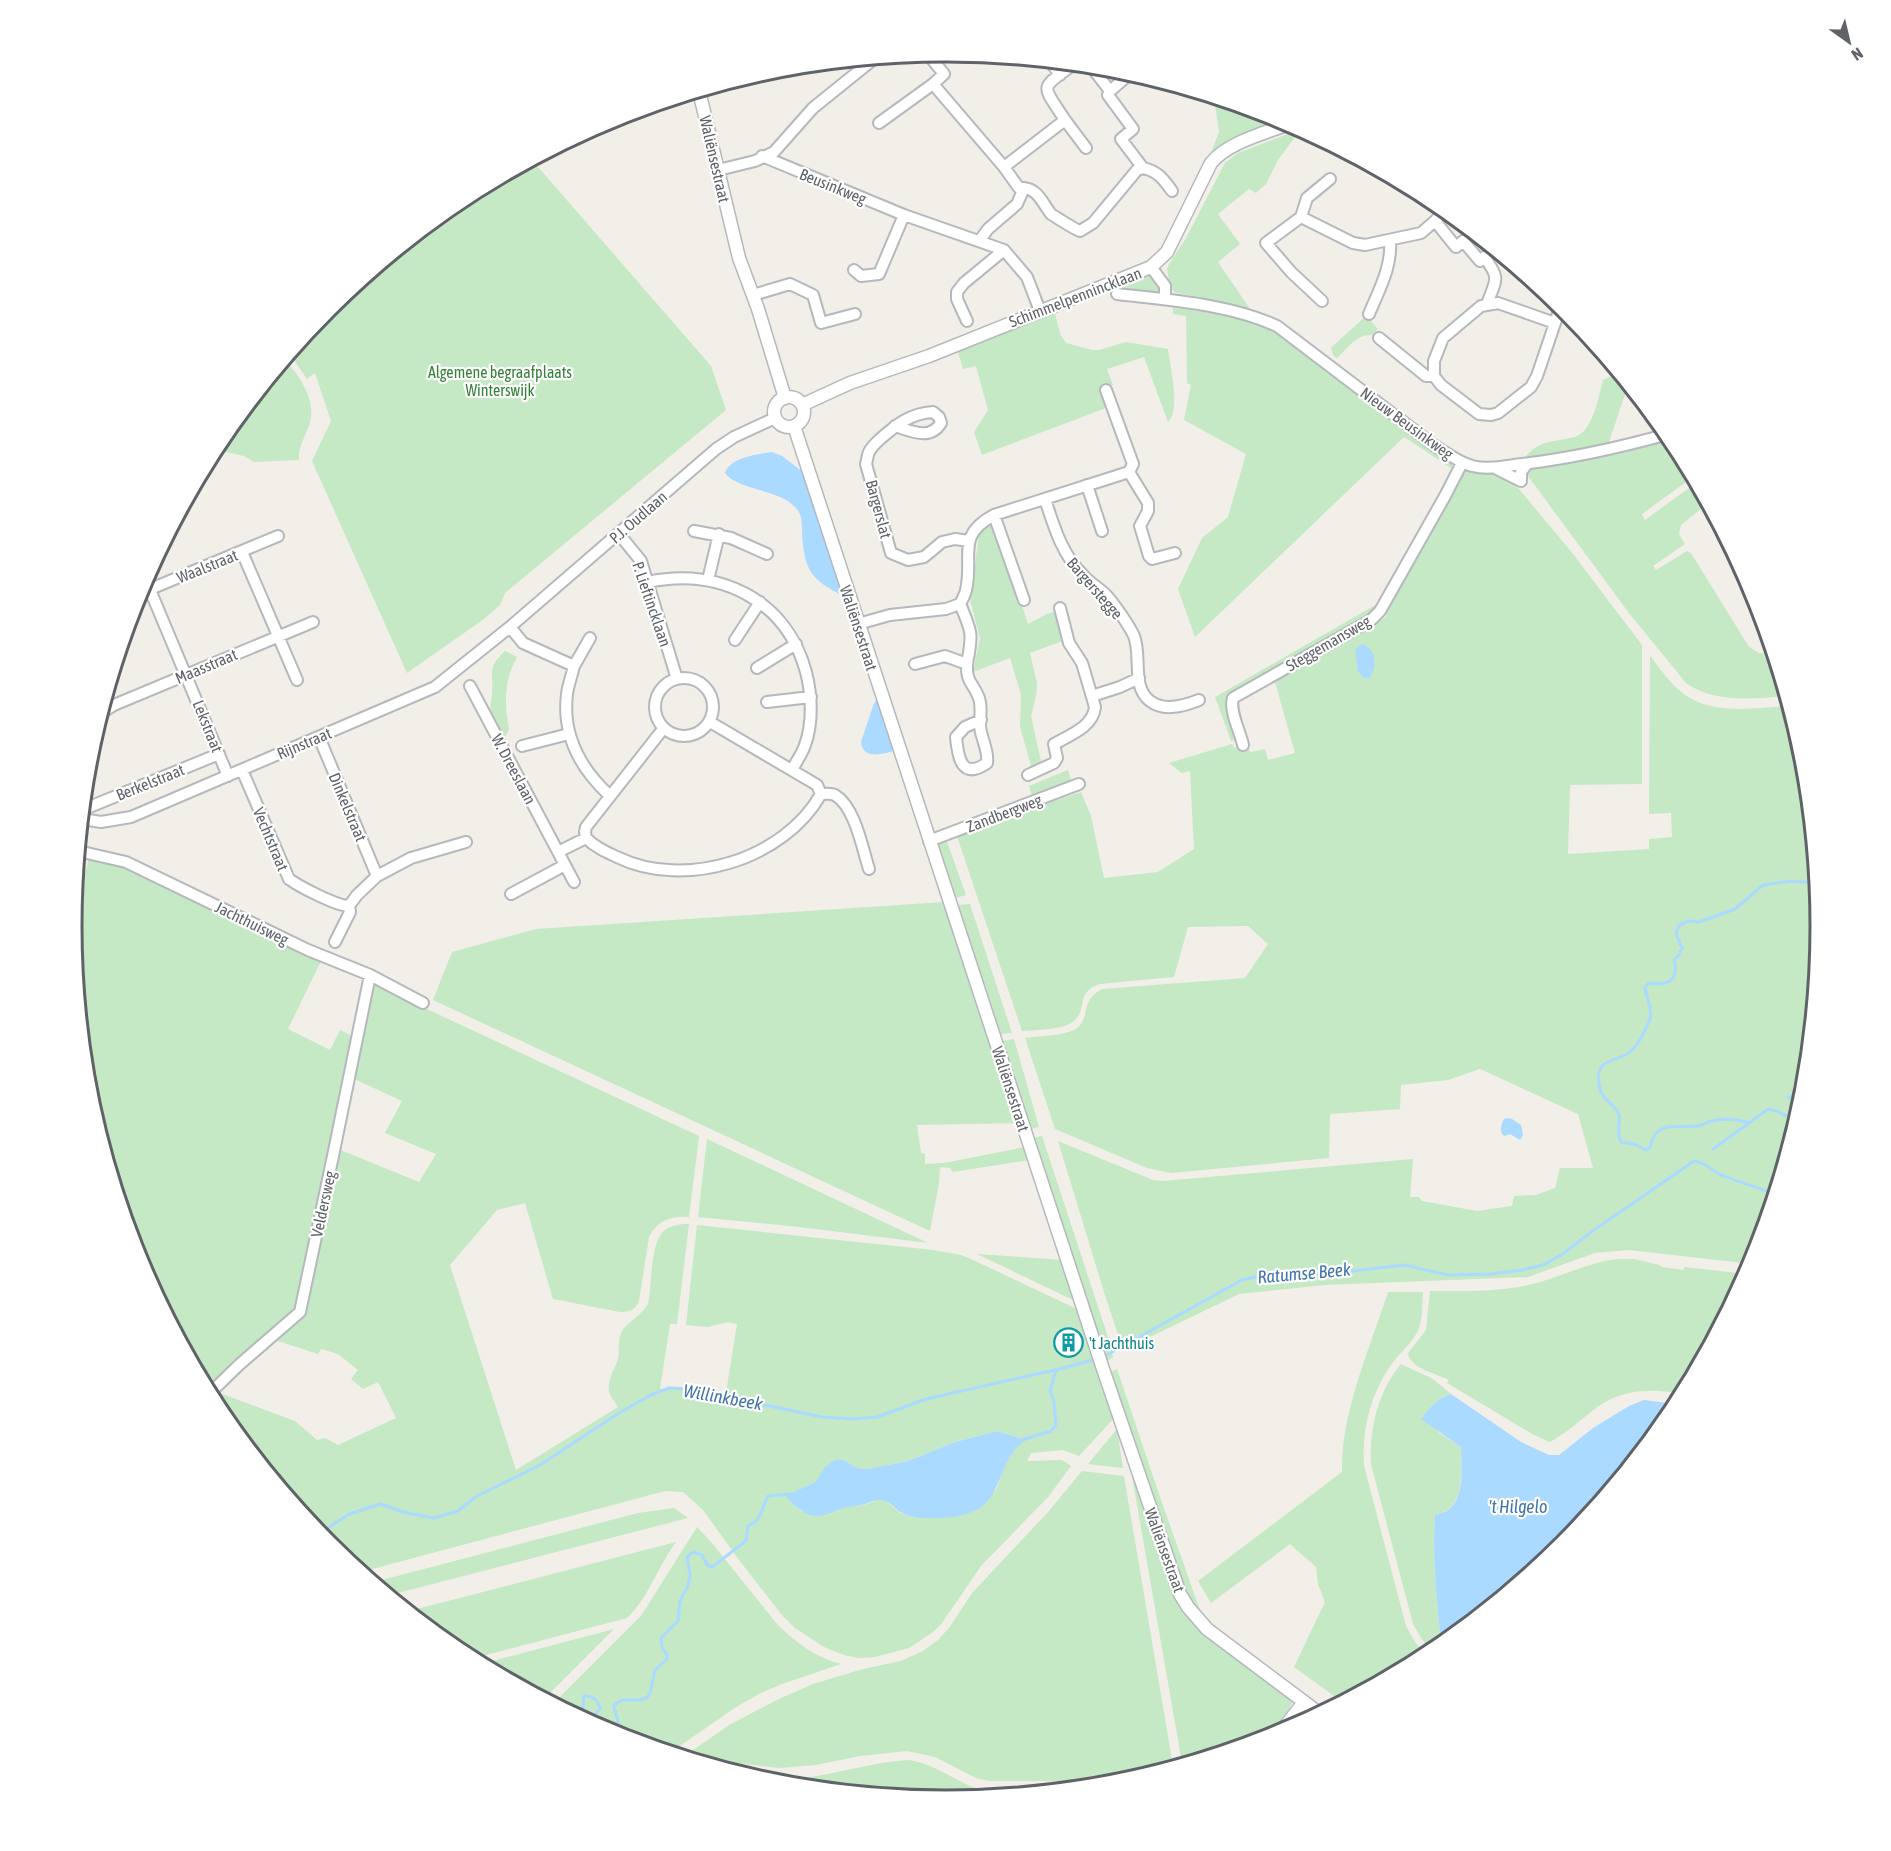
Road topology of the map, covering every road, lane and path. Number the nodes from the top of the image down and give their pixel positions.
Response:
1 (934, 62) edge
2 (866, 65) edge
3 (1055, 69) edge
4 (1066, 70) edge
5 (1059, 75) junction
6 (1098, 75) edge
7 (1122, 80) edge
8 (933, 84) junction
9 (1110, 90) junction
10 (701, 97) edge
11 (1065, 120) junction
12 (879, 123) dead end
13 (1278, 128) edge
14 (1086, 148) dead end
15 (762, 156) junction
16 (1004, 167) junction
17 (1143, 168) junction
18 (718, 170) junction
19 (1330, 179) dead end
20 (1024, 188) junction
21 (1172, 191) dead end
22 (904, 215) junction
23 (1439, 216) edge
24 (1301, 217) junction
25 (1435, 221) junction
26 (980, 240) junction
27 (1390, 241) junction
28 (1004, 250) junction
29 (1151, 267) junction
30 (854, 270) dead end
31 (1117, 294) dead end
32 (753, 295) junction
33 (1165, 299) junction
34 (1322, 301) dead end
35 (1487, 304) junction
36 (1040, 310) junction
37 (855, 314) dead end
38 (1369, 314) dead end
39 (1557, 316) edge
40 (967, 321) dead end
41 (1555, 323) junction
42 (1379, 338) dead end
43 (1434, 376) junction
44 (1106, 390) dead end
45 (785, 398) junction
46 (802, 405) junction
47 (775, 418) junction
48 (794, 426) junction
49 (895, 426) dead end
50 (1658, 437) edge
51 (1462, 463) junction
52 (1527, 464) junction
53 (1495, 468) junction
54 (1129, 472) junction
55 (1087, 485) junction
56 (1045, 499) junction
57 (994, 515) junction
58 (694, 531) dead end
59 (1102, 531) dead end
60 (619, 534) junction
61 (719, 534) junction
62 (278, 536) dead end
63 (969, 541) junction
64 (242, 552) junction
65 (1175, 553) dead end
66 (766, 554) dead end
67 (708, 580) junction
68 (648, 582) junction
69 (150, 590) joint
70 (1024, 600) dead end
71 (760, 602) junction
72 (960, 604) junction
73 (1060, 608) dead end
74 (313, 622) dead end
75 (858, 624) junction
76 (510, 627) junction
77 (278, 636) junction
78 (590, 638) dead end
79 (735, 640) dead end
80 (796, 644) junction
81 (915, 664) dead end
82 (967, 664) junction
83 (574, 666) junction
84 (756, 668) dead end
85 (186, 675) junction
86 (677, 678) junction
87 (1139, 678) junction
88 (297, 680) dead end
89 (470, 686) dead end
90 (1092, 696) junction
91 (811, 697) junction
92 (1198, 700) dead end
93 (766, 702) dead end
94 (110, 707) edge
95 (981, 720) junction
96 (710, 722) junction
97 (663, 729) junction
98 (569, 734) junction
99 (319, 737) junction
100 (1243, 745) dead end
101 (522, 746) dead end
102 (219, 754) junction
103 (242, 770) junction
104 (792, 770) junction
105 (1028, 775) dead end
106 (228, 776) junction
107 (1079, 784) dead end
108 (820, 794) junction
109 (609, 795) junction
110 (90, 807) edge
111 (88, 820) edge
112 (586, 838) junction
113 (929, 841) junction
114 (466, 842) dead end
115 (558, 852) junction
116 (85, 853) edge
117 (565, 866) junction
118 (869, 869) dead end
119 (377, 876) junction
120 (574, 882) dead end
121 (511, 894) dead end
122 (349, 906) junction
123 (335, 942) dead end
124 (370, 975) junction
125 (423, 1003) dead end
126 (216, 1388) edge
127 (1304, 1701) junction
128 (1312, 1707) edge
129 (1292, 1716) edge

1 - 8 street
2 - 15 street
3 - 5 street
4 - 5 street
5 - 11 street
6 - 9 street
7 - 9 street
8 - 12 street
8 - 16 street
9 - 17 street
10 - 18 street, Waliënsestraat
11 - 14 street
11 - 16 street
13 - 29 street, Schimmelpennincklaan
15 - 18 street
15 - 22 street, Beusinkweg
16 - 20 street
17 - 20 street
17 - 21 street
18 - 32 street, Waliënsestraat
19 - 24 street
20 - 26 street
22 - 26 street, Beusinkweg
22 - 30 street
23 - 25 street
24 - 27 street
24 - 34 street
25 - 27 street
25 - 35 street
26 - 28 street, Beusinkweg
27 - 38 street
28 - 36 street
28 - 40 street
29 - 33 street
29 - 36 street, Schimmelpennincklaan
31 - 33 street, Nieuw Beusinkweg
32 - 37 street
32 - 45 street, Waliënsestraat
33 - 51 street, Nieuw Beusinkweg
35 - 41 street
35 - 43 street
36 - 46 street, Schimmelpennincklaan
39 - 41 street
41 - 43 street
42 - 43 street
44 - 54 street
45 - 46 street
45 - 47 street
46 - 48 street
47 - 48 street
47 - 60 street, P.J. Oudlaan
48 - 75 street, Waliënsestraat
49 - 63 street, Bargerslat
50 - 52 street, Nieuw Beusinkweg
51 - 53 street, Nieuw Beusinkweg
51 - 100 street, Steggemansweg
52 - 53 street, Nieuw Beusinkweg
52 - 53 street
54 - 55 street
54 - 65 street
55 - 56 street
55 - 59 street
56 - 57 street
56 - 87 street, Bargerstegge
57 - 63 street
57 - 70 street
58 - 61 street
60 - 68 street, P. Lieftincklaan
60 - 76 street, P.J. Oudlaan
61 - 66 street
61 - 67 street
62 - 64 street, Waalstraat
63 - 72 street
64 - 69 street, Waalstraat
64 - 77 street
67 - 68 street
67 - 71 street
68 - 86 street, P. Lieftincklaan
69 - 85 street, Lekstraat
71 - 79 street
71 - 80 street
72 - 75 street
72 - 82 street
73 - 90 street
74 - 77 street, Maasstraat
75 - 113 street, Waliënsestraat
76 - 83 street
76 - 99 street, Rijnstraat
77 - 85 street, Maasstraat
77 - 88 street
78 - 83 street
80 - 84 street
80 - 91 street
81 - 82 street
82 - 95 street
83 - 98 street
85 - 94 street, Maasstraat
85 - 102 street, Lekstraat
86 - 96 street
86 - 97 street
87 - 90 street
87 - 92 street, Bargerstegge
89 - 115 street, W. Dreeslaan
90 - 105 street
91 - 93 street
91 - 104 street
95 - 95 street
96 - 97 street
96 - 104 street
97 - 109 street
98 - 101 street
98 - 109 street
99 - 103 street, Rijnstraat
99 - 119 street, Dinkelstraat
102 - 106 street, Lekstraat
102 - 110 street, Berkelstraat
103 - 106 street, Rijnstraat
103 - 122 street, Vechtstraat
104 - 108 street
106 - 111 street, Rijnstraat
107 - 113 street, Zandbergweg
108 - 112 street
108 - 118 street
109 - 112 street
112 - 115 street
113 - 127 street, Waliënsestraat
114 - 119 street
115 - 117 street, W. Dreeslaan
116 - 124 street, Jachthuisweg
117 - 120 street, W. Dreeslaan
117 - 121 street
119 - 122 street
122 - 123 street
124 - 125 street, Jachthuisweg
124 - 126 street, Veldersweg
127 - 128 street, Waliënsestraat
127 - 129 street

